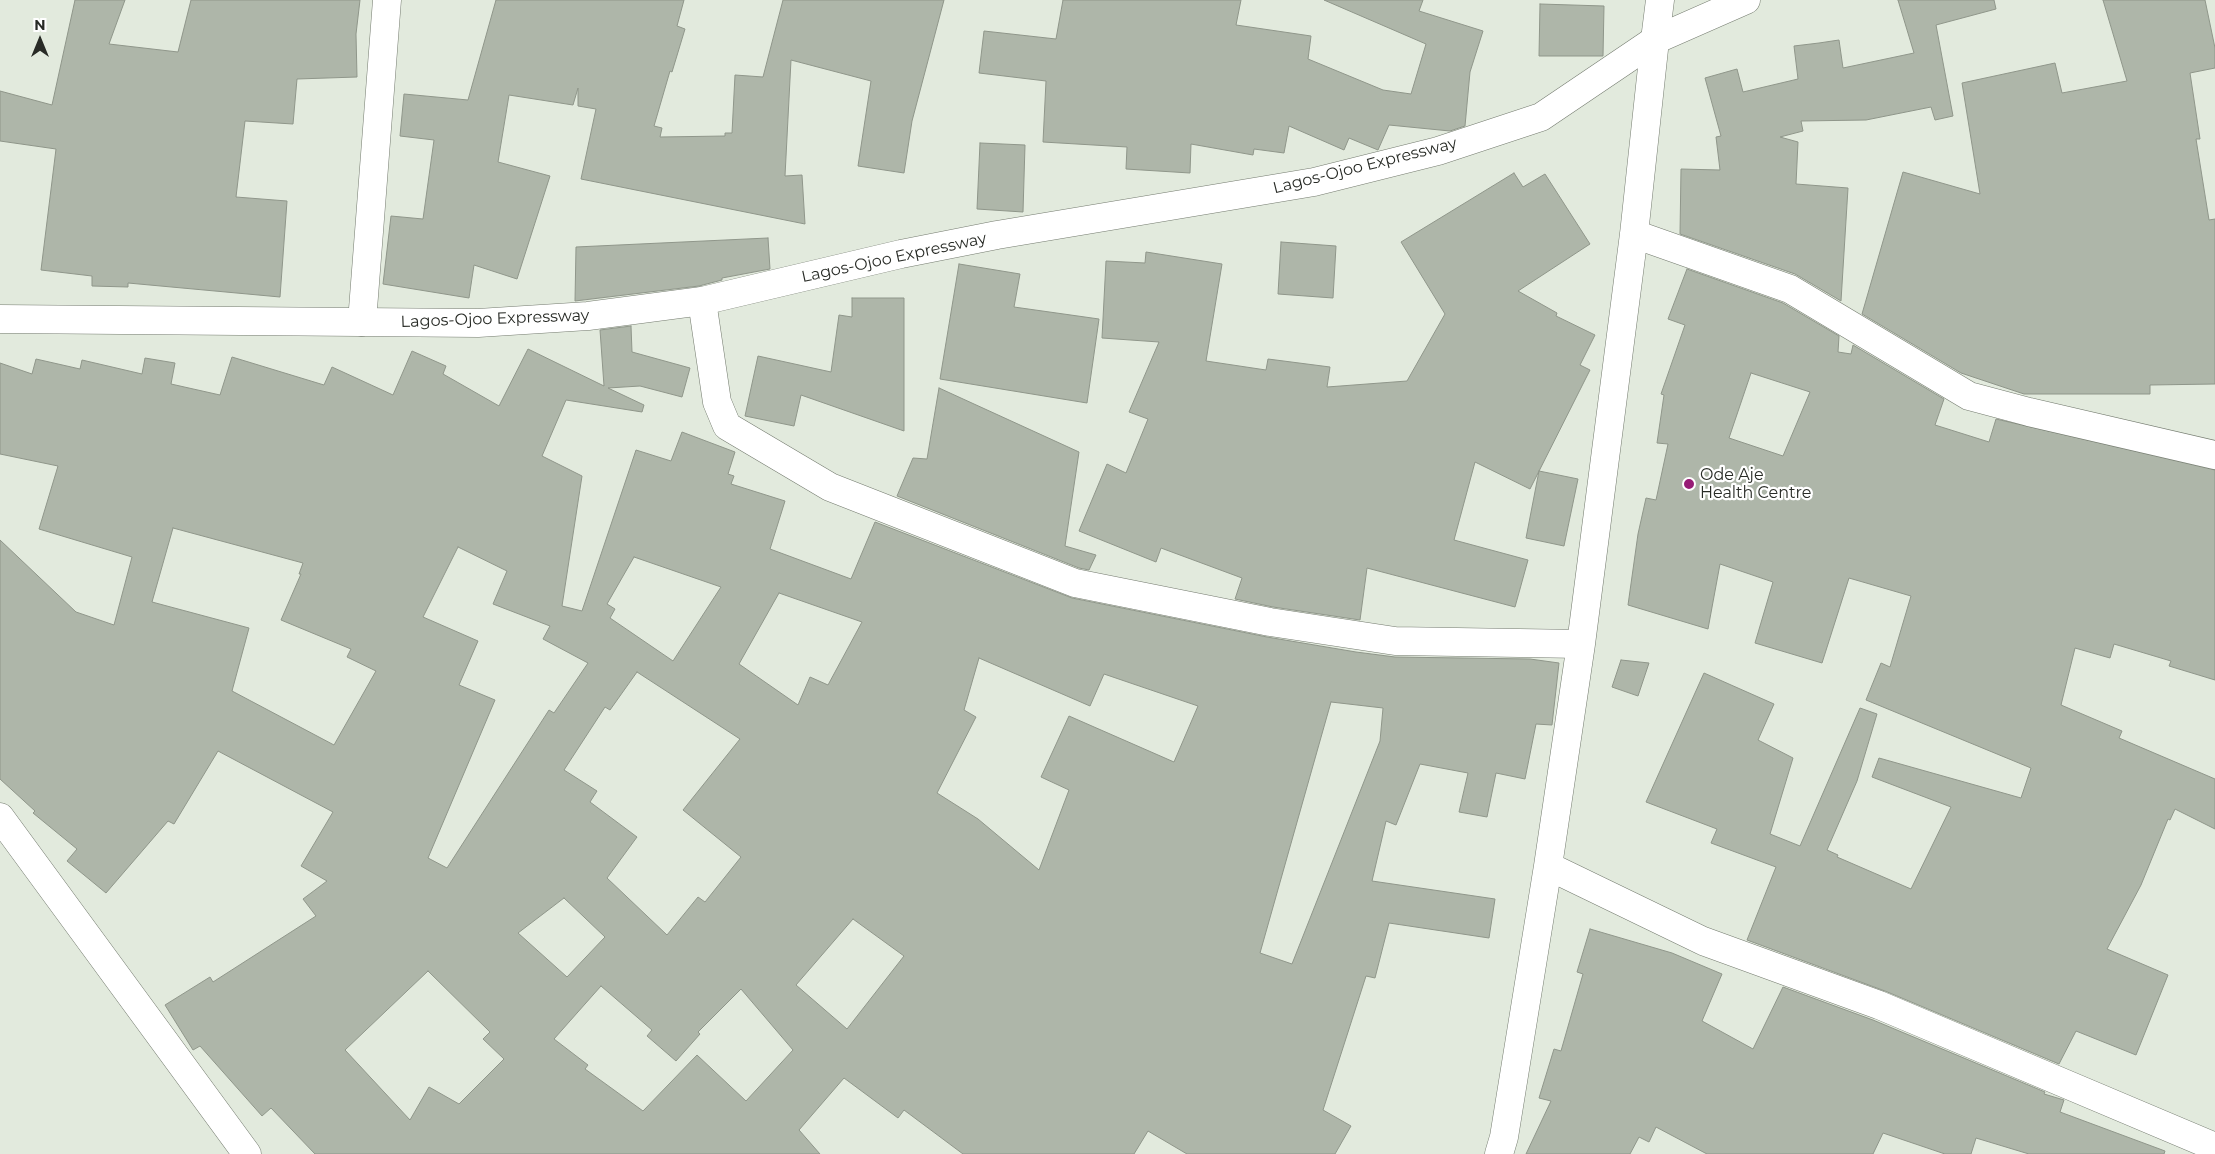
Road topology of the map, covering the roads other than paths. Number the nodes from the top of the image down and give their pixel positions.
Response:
1 (387, 0) edge
2 (1660, 0) edge
3 (1746, 0) edge
4 (1654, 40) junction
5 (1634, 234) junction
6 (702, 301) junction
7 (0, 319) edge
8 (362, 322) junction
9 (2215, 455) edge
10 (1580, 644) junction
11 (0, 817) edge
12 (1548, 866) junction
13 (2212, 1149) edge
14 (247, 1154) edge
15 (1499, 1154) edge

1 - 8 street
2 - 4 street
3 - 4 street, Lagos-Ojoo Expressway
4 - 5 street
4 - 6 street, Lagos-Ojoo Expressway
5 - 9 street
5 - 10 street
6 - 8 street, Lagos-Ojoo Expressway
6 - 10 street
7 - 8 street, Lagos-Ojoo Expressway
10 - 12 street
11 - 14 street
12 - 13 street
12 - 15 street

